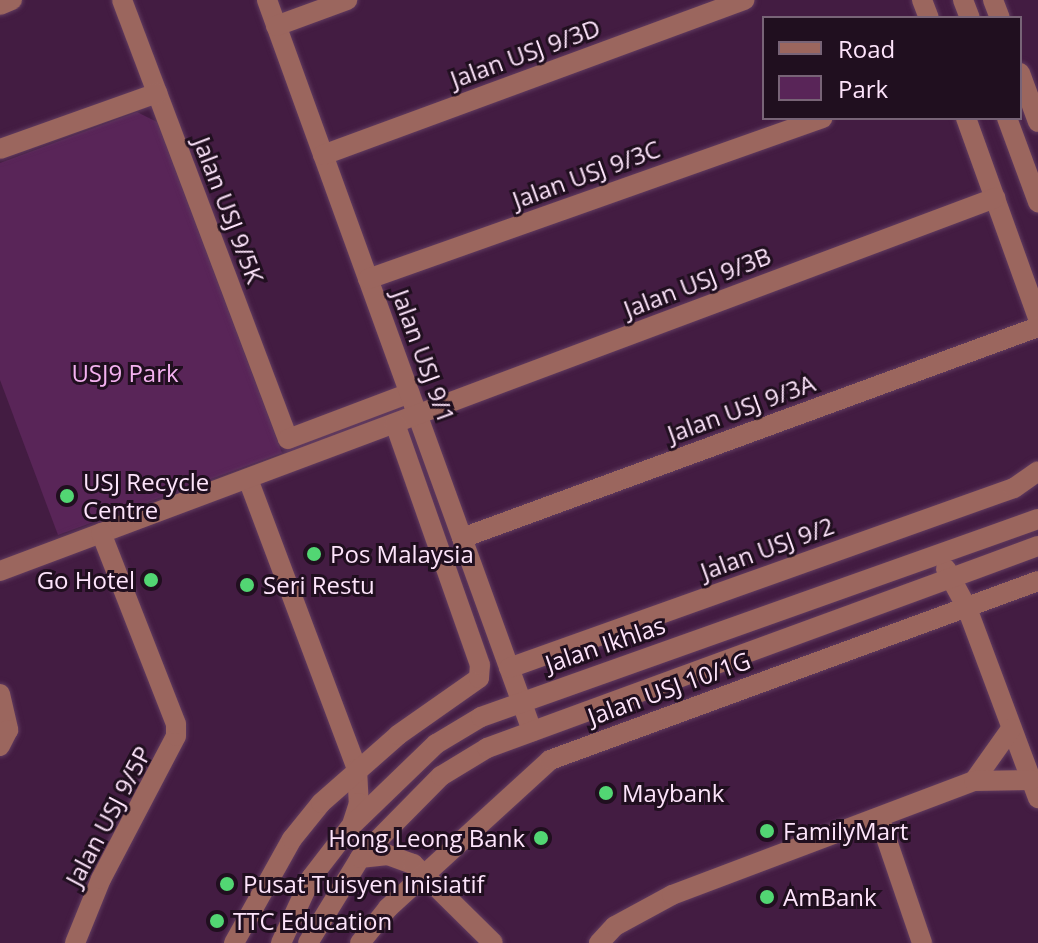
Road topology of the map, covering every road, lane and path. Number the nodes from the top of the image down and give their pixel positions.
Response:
1 (12, 0) edge
2 (122, 0) edge
3 (267, 0) edge
4 (347, 0) edge
5 (744, 0) edge
6 (0, 5) edge
7 (276, 26) junction
8 (1022, 78) edge
9 (157, 93) junction
10 (816, 120) edge
11 (967, 120) edge
12 (1008, 120) edge
13 (1038, 122) edge
14 (0, 149) edge
15 (323, 155) junction
16 (995, 198) junction
17 (1038, 202) edge
18 (368, 279) junction
19 (1038, 318) edge
20 (1038, 327) edge
21 (410, 393) junction
22 (418, 415) junction
23 (395, 424) junction
24 (1038, 471) edge
25 (248, 479) junction
26 (1038, 519) edge
27 (101, 533) junction
28 (462, 538) junction
29 (1038, 546) edge
30 (918, 562) junction
31 (0, 571) edge
32 (952, 578) junction
33 (1038, 581) edge
34 (967, 608) junction
35 (509, 668) junction
36 (0, 694) edge
37 (522, 701) junction
38 (1011, 729) junction
39 (532, 731) junction
40 (0, 746) edge
41 (357, 769) junction
42 (393, 781) junction
43 (974, 781) junction
44 (1034, 789) edge
45 (880, 820) junction
46 (352, 825) junction
47 (360, 858) junction
48 (425, 877) junction
49 (75, 943) edge
50 (234, 943) edge
51 (281, 943) edge
52 (308, 943) edge
53 (360, 943) edge
54 (493, 943) edge
55 (599, 943) edge
56 (922, 943) edge

1 - 6 street
2 - 9 street, Jalan USJ 9/5K
3 - 7 street, Jalan USJ 9/1
4 - 7 street
5 - 15 street, Jalan USJ 9/3D
7 - 15 street, Jalan USJ 9/1
8 - 13 street
9 - 14 street
9 - 21 street, Jalan USJ 9/5K
10 - 18 street, Jalan USJ 9/3C
11 - 16 street
12 - 17 street
15 - 18 street, Jalan USJ 9/1
16 - 19 street
16 - 22 street, Jalan USJ 9/3B
18 - 21 street, Jalan USJ 9/1
20 - 28 street, Jalan USJ 9/3A
21 - 22 street, Jalan USJ 9/1
22 - 23 street, Jalan USJ 9/3B
22 - 28 street, Jalan USJ 9/1
23 - 25 street, Jalan USJ 9/3B
23 - 41 street
24 - 35 street, Jalan USJ 9/2
25 - 27 street, Jalan USJ 9/3B
25 - 41 street
26 - 30 street, Jalan Ikhlas
27 - 31 street, Jalan USJ 9/3B
27 - 49 street, Jalan USJ 9/5P
28 - 35 street, Jalan USJ 9/1
29 - 32 street
30 - 32 street
30 - 37 street, Jalan Ikhlas
32 - 34 street
32 - 39 street
33 - 34 street, Jalan USJ 10/1G
34 - 38 street
34 - 48 street, Jalan USJ 10/1G
35 - 37 street, Jalan USJ 9/1
36 - 40 street
37 - 39 street, Jalan USJ 9/1
37 - 42 street, Jalan Ikhlas
38 - 43 street
38 - 44 street
39 - 47 street
41 - 42 street
41 - 46 street
41 - 50 street
42 - 46 street, Jalan Ikhlas
43 - 44 street
43 - 45 street
45 - 55 street
45 - 56 street
46 - 51 street, Jalan Ikhlas
47 - 48 street
47 - 52 street
48 - 53 street, Jalan USJ 10/1G
48 - 54 street

